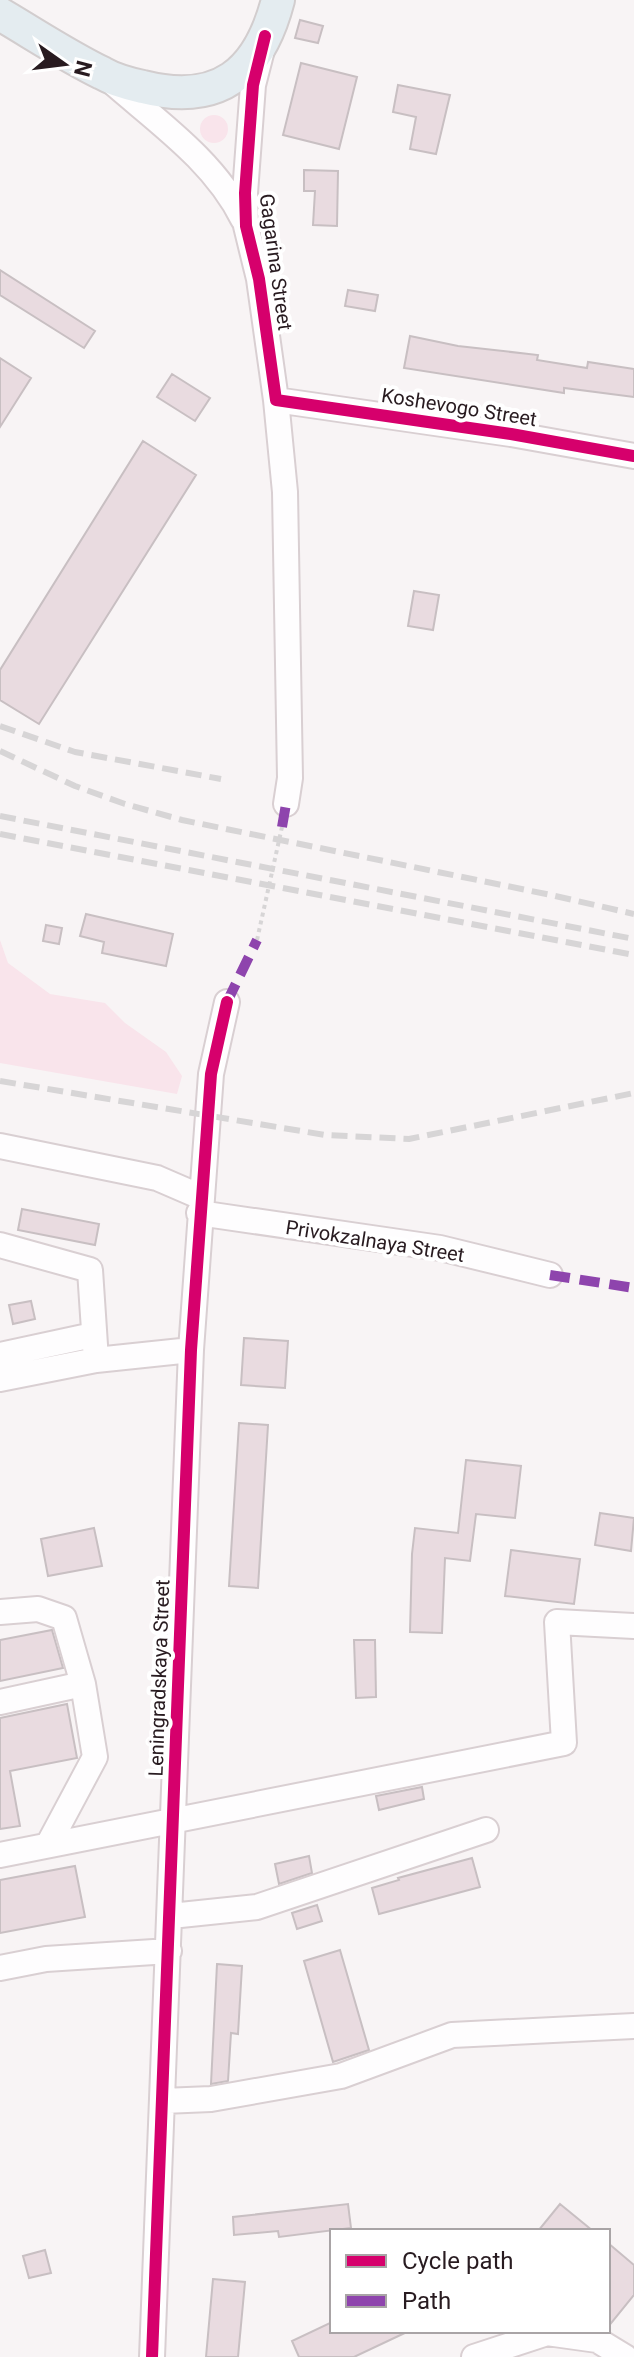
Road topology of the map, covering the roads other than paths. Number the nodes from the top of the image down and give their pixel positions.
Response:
1 (278, 0) edge
2 (0, 14) edge
3 (265, 36) junction
4 (104, 75) junction
5 (246, 226) junction
6 (276, 400) junction
7 (634, 456) edge
8 (284, 816) road end
9 (227, 1002) dead end
10 (0, 1146) edge
11 (200, 1205) junction
12 (0, 1245) edge
13 (550, 1275) dead end
14 (93, 1335) junction
15 (191, 1350) junction
16 (0, 1355) edge
17 (96, 1360) junction
18 (0, 1379) edge
19 (0, 1612) edge
20 (634, 1626) edge
21 (83, 1684) junction
22 (0, 1702) edge
23 (174, 1820) junction
24 (486, 1830) dead end
25 (48, 1845) junction
26 (0, 1855) edge
27 (171, 1916) junction
28 (169, 1951) junction
29 (0, 1968) edge
30 (634, 2026) edge
31 (163, 2101) junction
32 (152, 2357) edge
33 (474, 2357) edge
34 (625, 2357) edge

1 - 3 main road, Gagarina Street
2 - 4 main road
3 - 4 main road, Gagarina Street
3 - 5 street, Gagarina Street
4 - 5 street
5 - 6 street, Gagarina Street
6 - 7 street, Koshevogo Street
6 - 8 street, Gagarina Street
9 - 11 street, Leningradskaya Street
10 - 11 street, Privokzalnaya Street
11 - 13 street, Privokzalnaya Street
11 - 15 street, Leningradskaya Street
12 - 14 street
14 - 16 street
14 - 17 street
15 - 17 street
15 - 23 street, Leningradskaya Street
17 - 18 street
19 - 21 street
20 - 23 street
21 - 22 street
21 - 25 street
23 - 25 street
23 - 27 street, Leningradskaya Street
24 - 27 street
25 - 26 street
27 - 28 street, Leningradskaya Street
28 - 29 street
28 - 31 street, Leningradskaya Street
30 - 31 street
31 - 32 street, Leningradskaya Street
33 - 34 street

